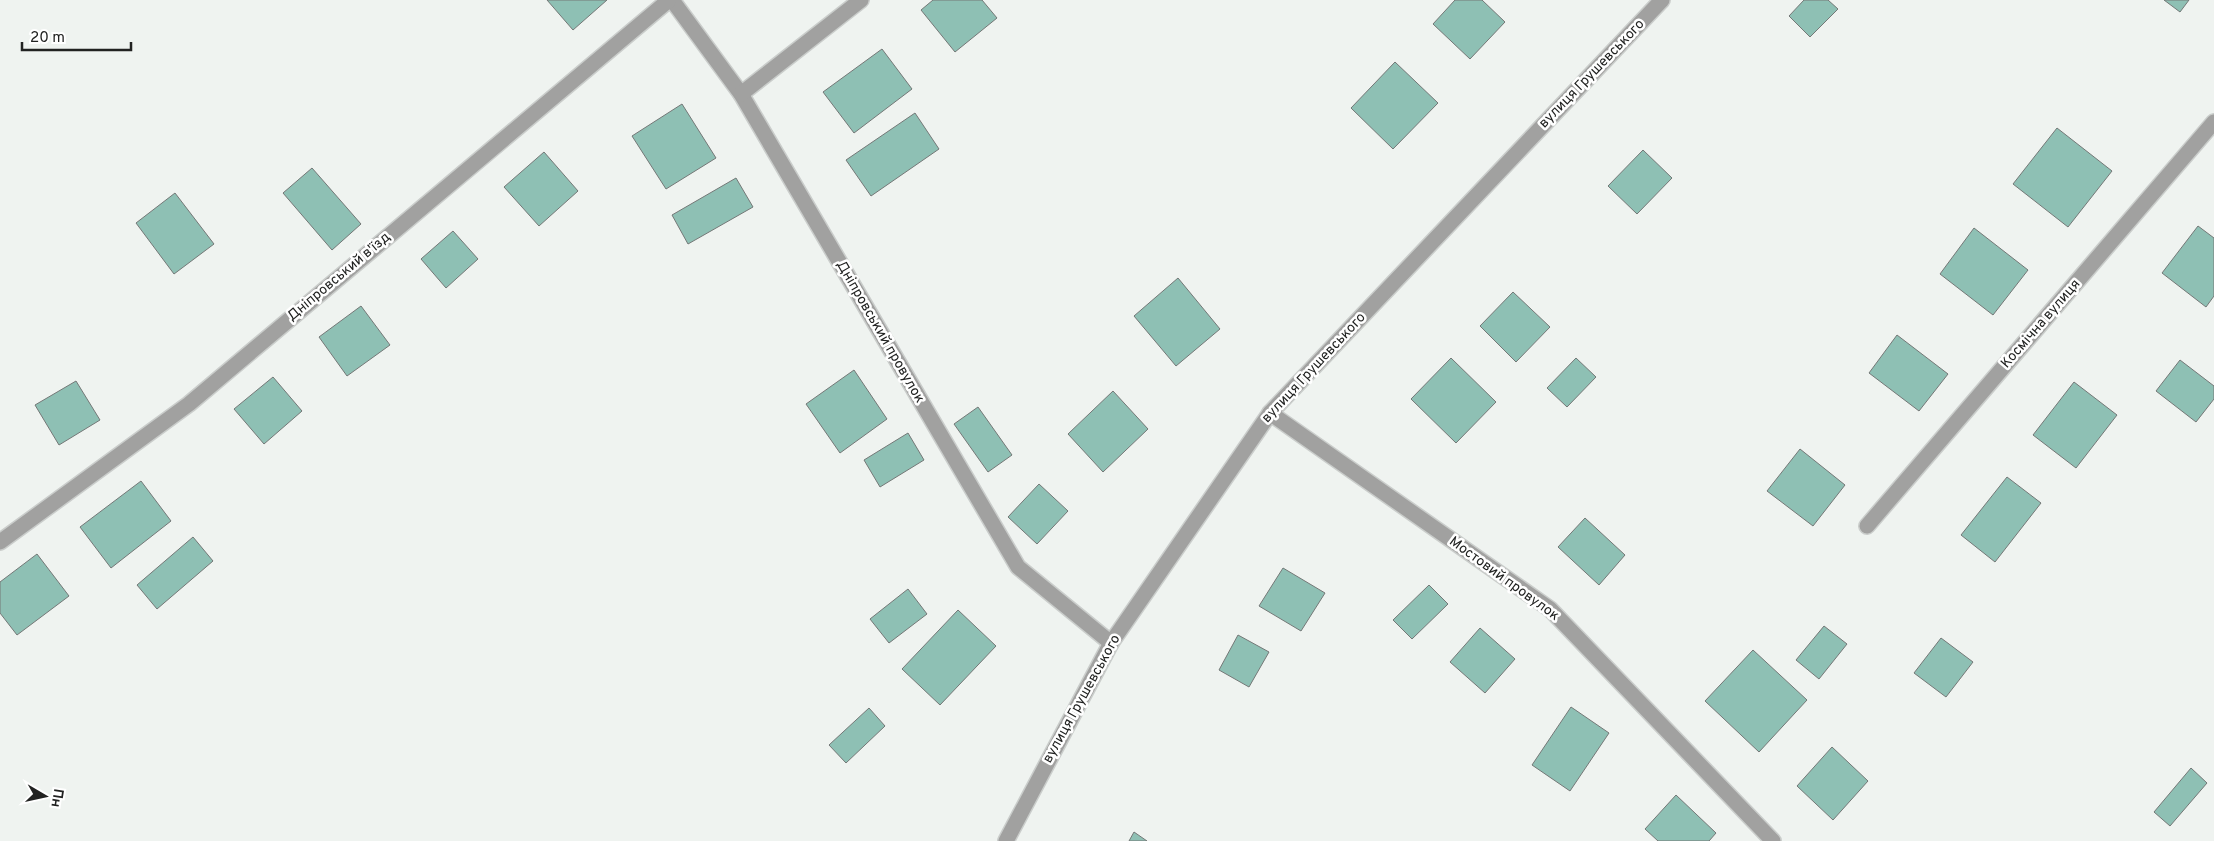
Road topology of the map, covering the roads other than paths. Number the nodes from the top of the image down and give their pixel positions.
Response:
1 (671, 0) edge
2 (862, 0) edge
3 (1662, 0) edge
4 (741, 94) junction
5 (2214, 122) edge
6 (1270, 413) junction
7 (1867, 526) dead end
8 (0, 542) edge
9 (1111, 643) junction
10 (1006, 841) edge
11 (1772, 841) edge

1 - 4 street, Дніпровський провулок
1 - 8 street, Дніпровський в'їзд
2 - 4 street
3 - 6 street, вулиця Грушевського
4 - 9 street, Дніпровський провулок
5 - 7 street, Космічна вулиця
6 - 9 street, вулиця Грушевського
6 - 11 street, Мостовий провулок
9 - 10 street, вулиця Грушевського

